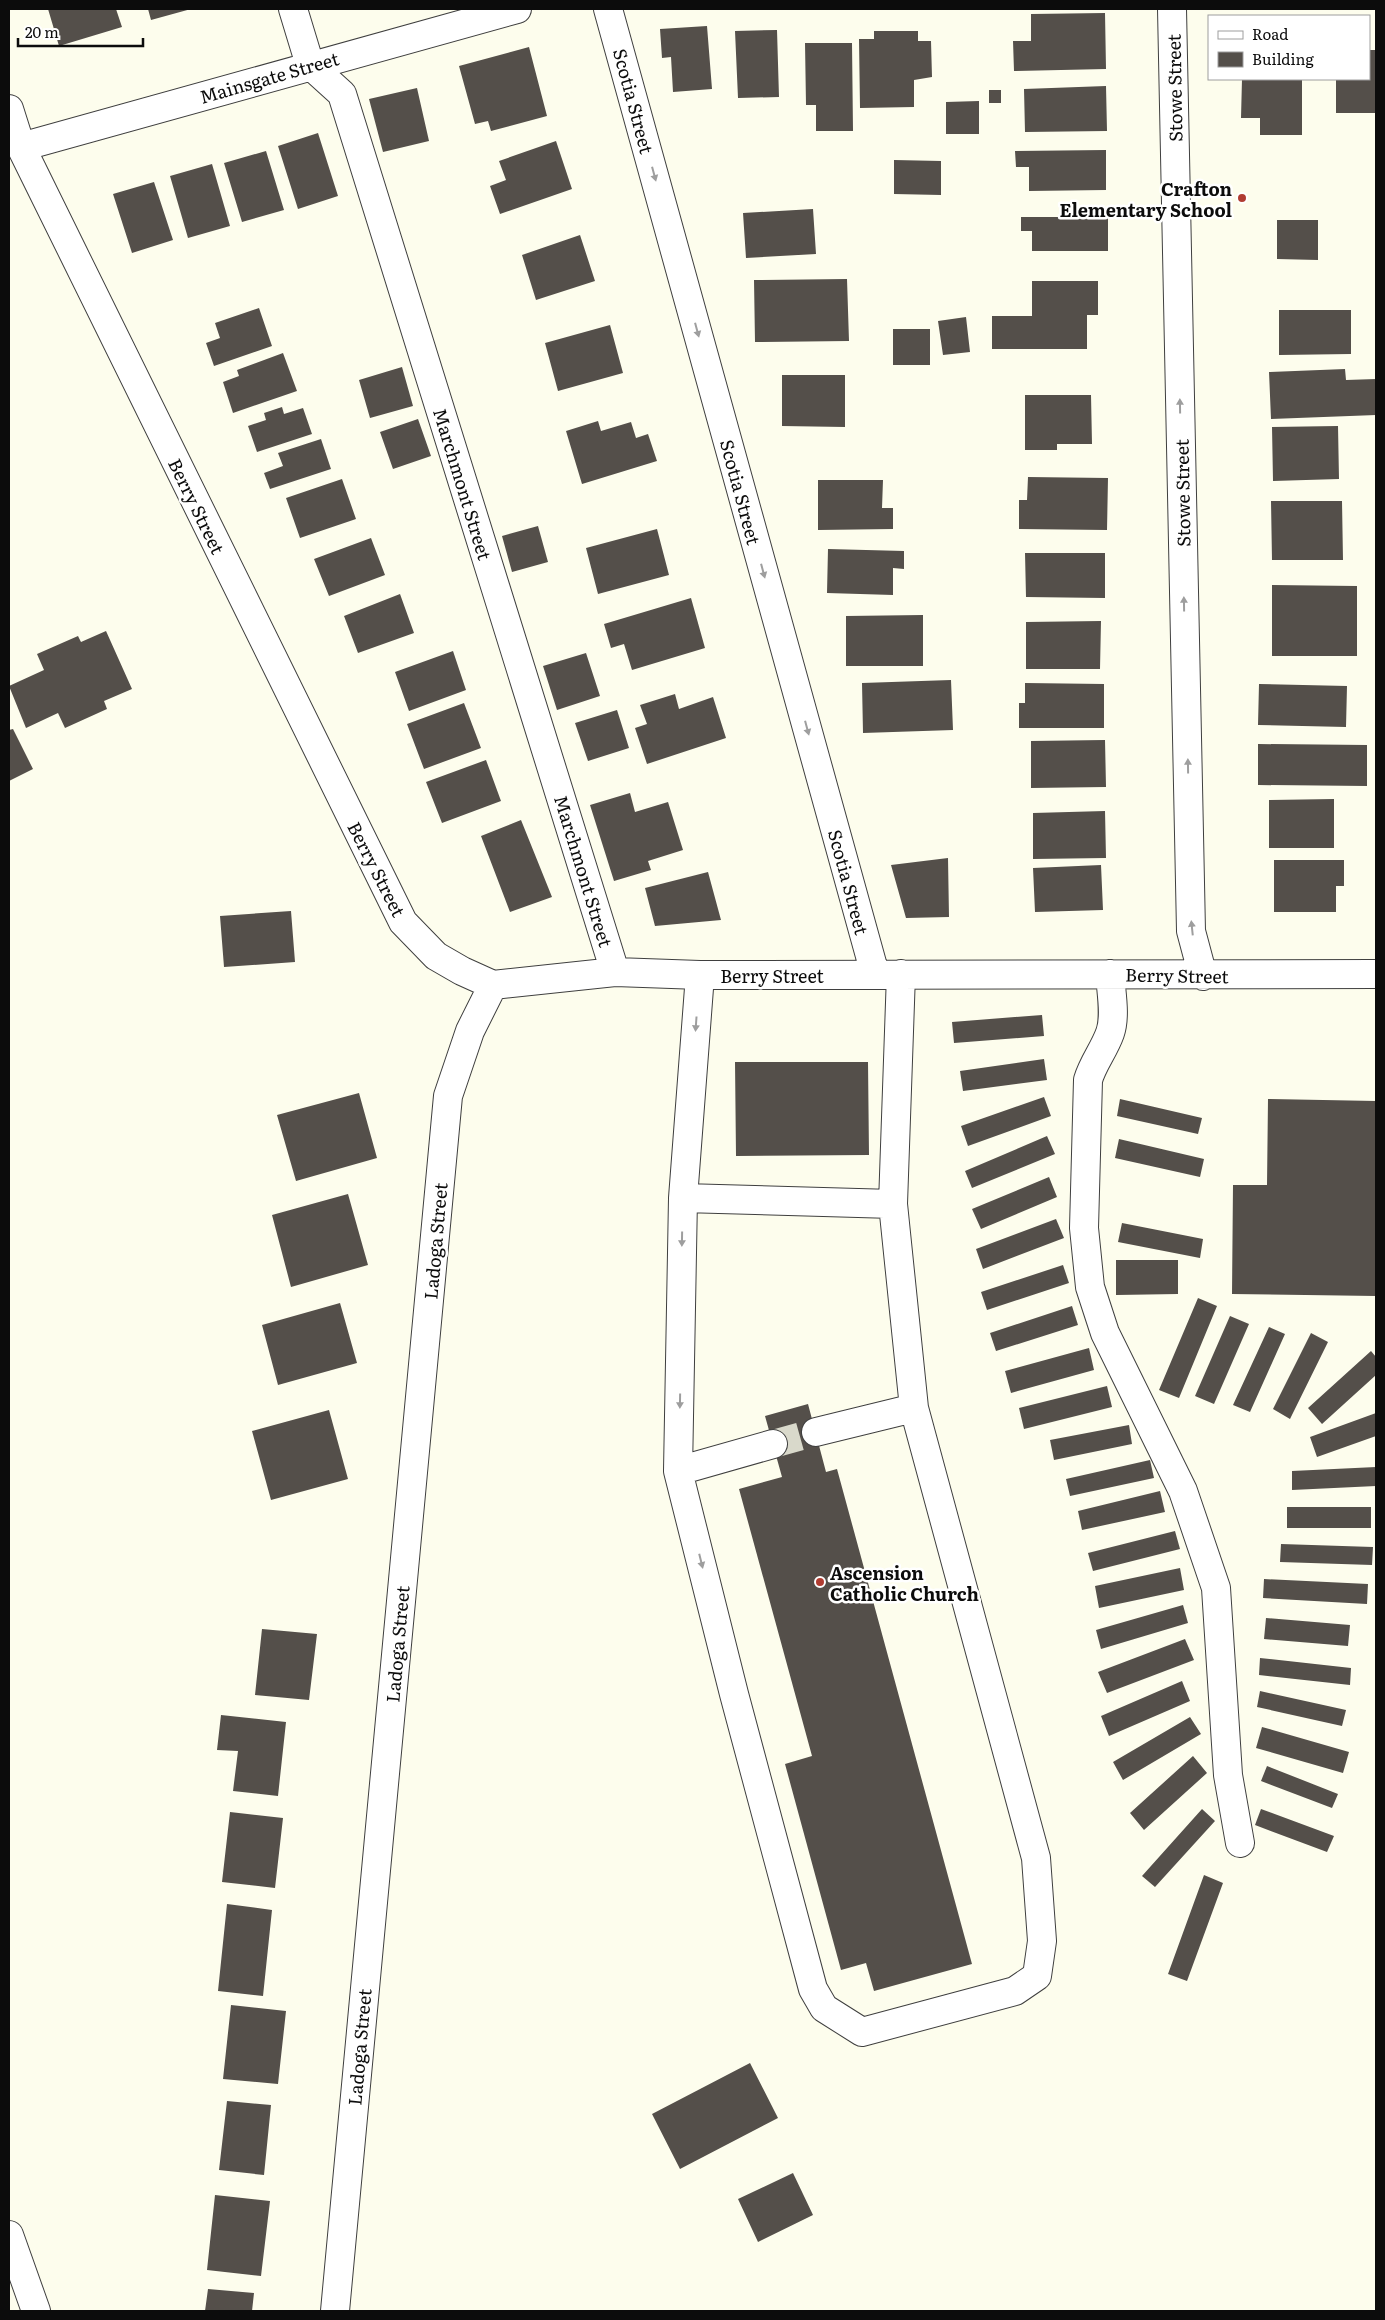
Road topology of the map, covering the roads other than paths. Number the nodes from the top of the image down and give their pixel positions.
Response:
1 (293, 9) edge
2 (517, 9) edge
3 (608, 9) edge
4 (1172, 9) edge
5 (310, 65) junction
6 (9, 109) edge
7 (21, 147) junction
8 (615, 972) junction
9 (888, 974) junction
10 (1110, 974) junction
11 (1376, 974) edge
12 (700, 976) junction
13 (1203, 976) junction
14 (493, 985) junction
15 (683, 1198) junction
16 (893, 1204) junction
17 (914, 1408) junction
18 (816, 1432) tunnel mouth
19 (773, 1444) tunnel mouth
20 (678, 1471) junction
21 (1240, 1843) dead end
22 (9, 2235) edge
23 (36, 2311) edge
24 (335, 2311) edge

1 - 5 street
2 - 5 street, Mainsgate Street
3 -> 9 street, Scotia Street
13 -> 4 street, Stowe Street
5 - 7 street, Mainsgate Street
5 - 8 street, Marchmont Street
6 - 7 street, Berry Street
7 - 14 street, Berry Street
8 - 12 street, Berry Street
8 - 14 street, Berry Street
9 - 10 street, Berry Street
9 - 12 street, Berry Street
9 - 16 street, Scotia Street
10 - 13 street, Berry Street
10 - 21 street
11 - 13 street, Berry Street
12 -> 15 street
14 - 24 street, Ladoga Street
15 - 16 street
15 -> 20 street
16 - 17 street, Scotia Street
17 - 18 street
20 -> 17 street, Scotia Street
19 - 20 street
22 - 23 street

